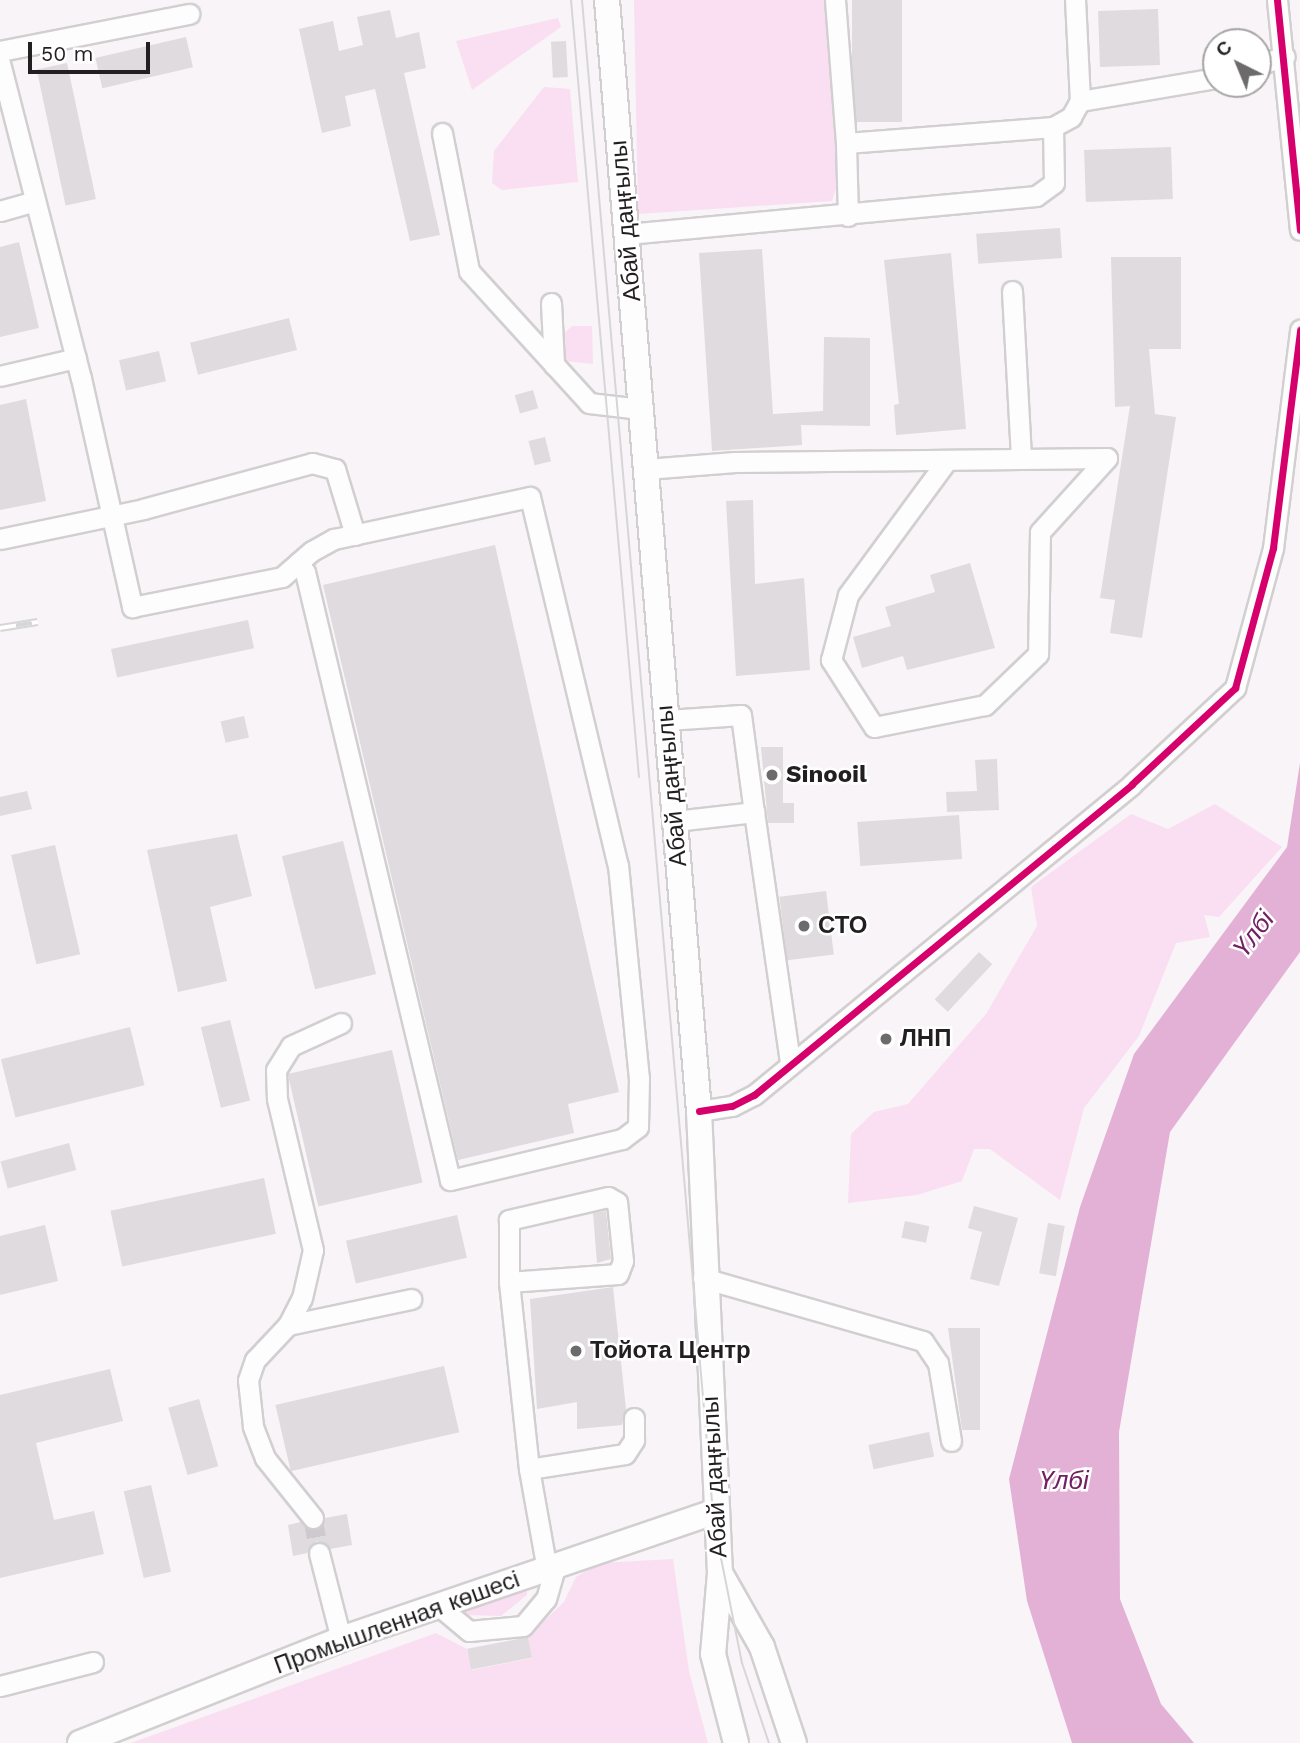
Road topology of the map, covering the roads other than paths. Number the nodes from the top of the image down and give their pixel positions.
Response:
1 (607, 0) edge
2 (835, 0) edge
3 (1075, 0) edge
4 (1278, 0) edge
5 (189, 14) dead end
6 (0, 51) edge
7 (1285, 56) junction
8 (1272, 60) edge
9 (0, 63) edge
10 (1202, 80) edge
11 (1080, 101) junction
12 (1053, 127) junction
13 (442, 133) dead end
14 (846, 143) junction
15 (35, 201) junction
16 (0, 211) edge
17 (848, 216) junction
18 (1300, 230) edge
19 (626, 234) junction
20 (1012, 291) dead end
21 (551, 303) dead end
22 (1300, 330) edge
23 (76, 358) junction
24 (555, 365) junction
25 (0, 376) edge
26 (641, 409) junction
27 (1021, 459) junction
28 (947, 460) junction
29 (646, 469) junction
30 (112, 516) junction
31 (355, 535) junction
32 (0, 539) edge
33 (298, 563) junction
34 (667, 720) junction
35 (754, 812) junction
36 (675, 821) junction
37 (341, 1023) dead end
38 (790, 1060) junction
39 (699, 1111) junction
40 (703, 1278) junction
41 (509, 1282) junction
42 (411, 1299) dead end
43 (288, 1325) junction
44 (634, 1418) dead end
45 (951, 1441) dead end
46 (529, 1469) junction
47 (717, 1511) junction
48 (313, 1518) tunnel mouth
49 (319, 1553) tunnel mouth
50 (551, 1569) junction
51 (720, 1573) junction
52 (439, 1606) junction
53 (341, 1639) junction
54 (93, 1662) dead end
55 (0, 1686) edge
56 (80, 1743) edge
57 (736, 1743) edge
58 (794, 1743) edge

1 - 19 main road, Абай даңғылы
2 - 14 street
3 - 11 street
4 - 7 street
5 - 6 street
7 - 8 street
7 - 18 street
9 - 15 street
10 - 11 street
11 - 12 street
12 - 14 street
12 - 17 street
13 - 24 street
14 - 17 street
15 - 16 street
15 - 23 street
17 - 19 street
19 - 26 main road, Абай даңғылы
20 - 27 street
21 - 24 street
22 - 38 street
23 - 25 street
23 - 30 street
24 - 26 street
26 - 29 main road, Абай даңғылы
27 - 28 street
27 - 28 street
28 - 29 street
29 - 34 main road, Абай даңғылы
30 - 31 street
30 - 32 street
30 - 33 street
31 - 33 street
31 - 33 street
34 - 35 street
34 - 36 main road, Абай даңғылы
35 - 36 street
35 - 38 street
36 - 39 main road, Абай даңғылы
37 - 43 street
38 - 39 street
39 - 40 main road, Абай даңғылы
40 - 45 street
40 - 47 main road, Абай даңғылы
41 - 41 street
41 - 46 street
42 - 43 street
43 - 48 street
44 - 46 street
46 - 50 street
47 - 50 main road, Промышленная көшесі
47 - 51 main road, Абай даңғылы
49 - 53 street
50 - 52 main road, Промышленная көшесі
50 - 52 street
51 - 57 main road, Абай даңғылы
51 - 58 main road, Абай даңғылы
52 - 53 main road, Промышленная көшесі
53 - 56 main road, Промышленная көшесі
54 - 55 street

